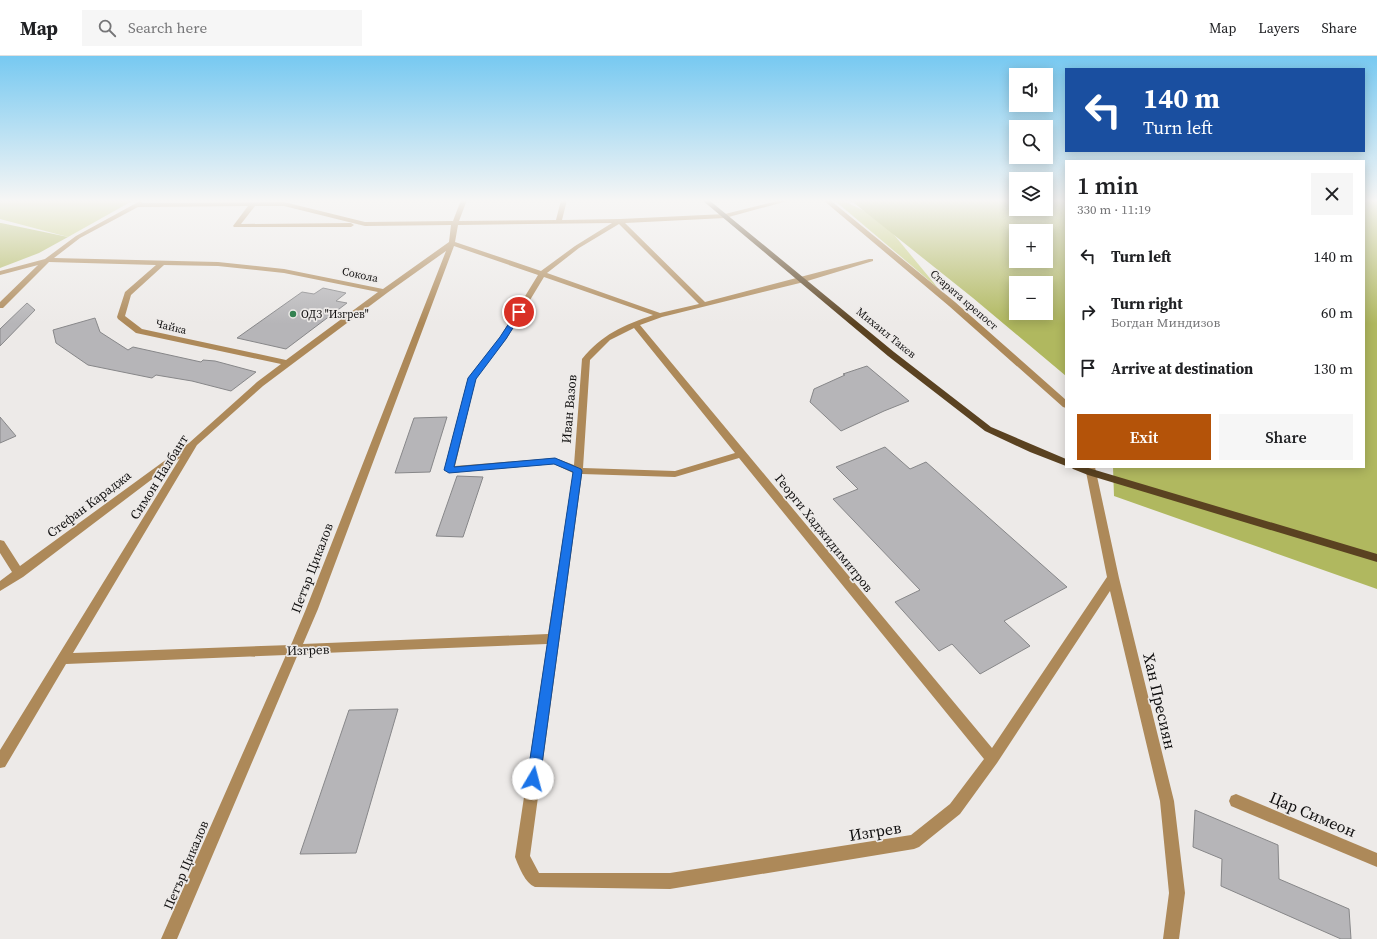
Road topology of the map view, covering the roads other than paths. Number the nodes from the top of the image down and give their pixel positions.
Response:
1 (72, 241) edge
2 (587, 241) edge
3 (640, 241) edge
4 (755, 241) edge
5 (876, 241) edge
6 (452, 243) junction
7 (47, 260) junction
8 (871, 260) dead end
9 (162, 263) junction
10 (0, 273) edge
11 (543, 273) junction
12 (801, 280) junction
13 (384, 291) junction
14 (704, 304) junction
15 (0, 306) edge
16 (660, 314) junction
17 (635, 324) junction
18 (288, 363) junction
19 (1065, 405) edge
20 (194, 443) junction
21 (741, 454) junction
22 (1065, 463) edge
23 (1090, 470) edge
24 (578, 471) junction
25 (0, 544) edge
26 (1377, 558) edge
27 (19, 574) junction
28 (1113, 578) junction
29 (0, 587) edge
30 (553, 639) junction
31 (293, 650) junction
32 (62, 660) junction
33 (992, 760) junction
34 (0, 762) edge
35 (1236, 800) dead end
36 (1377, 860) edge
37 (535, 880) joint
38 (169, 939) edge
39 (1171, 939) edge

1 - 7 street
2 - 11 street
3 - 14 street
4 - 12 main road, Михаил Такев
5 - 19 street, Старата крепост
6 - 11 street
6 - 13 street, Симон Налбант
6 - 31 street, Петър Цикалов
7 - 9 street, Сокола
7 - 10 street, Сокола
7 - 15 street
8 - 12 street, Иван Вазов
9 - 13 street, Сокола
9 - 18 street, Чайка
11 - 16 street
11 - 24 street
12 - 14 street, Иван Вазов
12 - 22 main road, Михаил Такев
13 - 18 street, Симон Налбант
14 - 16 street, Иван Вазов
16 - 17 street, Иван Вазов
17 - 21 street, Георги Хаджидимитров
17 - 24 street, Иван Вазов
18 - 20 street, Симон Налбант
20 - 27 street, Стефан Караджа
20 - 32 street, Симон Налбант
21 - 24 street
21 - 33 street, Георги Хаджидимитров
23 - 26 main road
23 - 28 street, Хан Пресиян
24 - 30 street, Иван Вазов
25 - 27 street
27 - 29 street, Стефан Караджа
28 - 33 street, Изгрев
28 - 39 street, Хан Пресиян
30 - 31 street, Изгрев
30 - 37 street, Иван Вазов
31 - 32 street, Изгрев
31 - 38 street, Петър Цикалов
32 - 34 street, Симон Налбант
33 - 37 street, Изгрев
35 - 36 street, Цар Симеон

